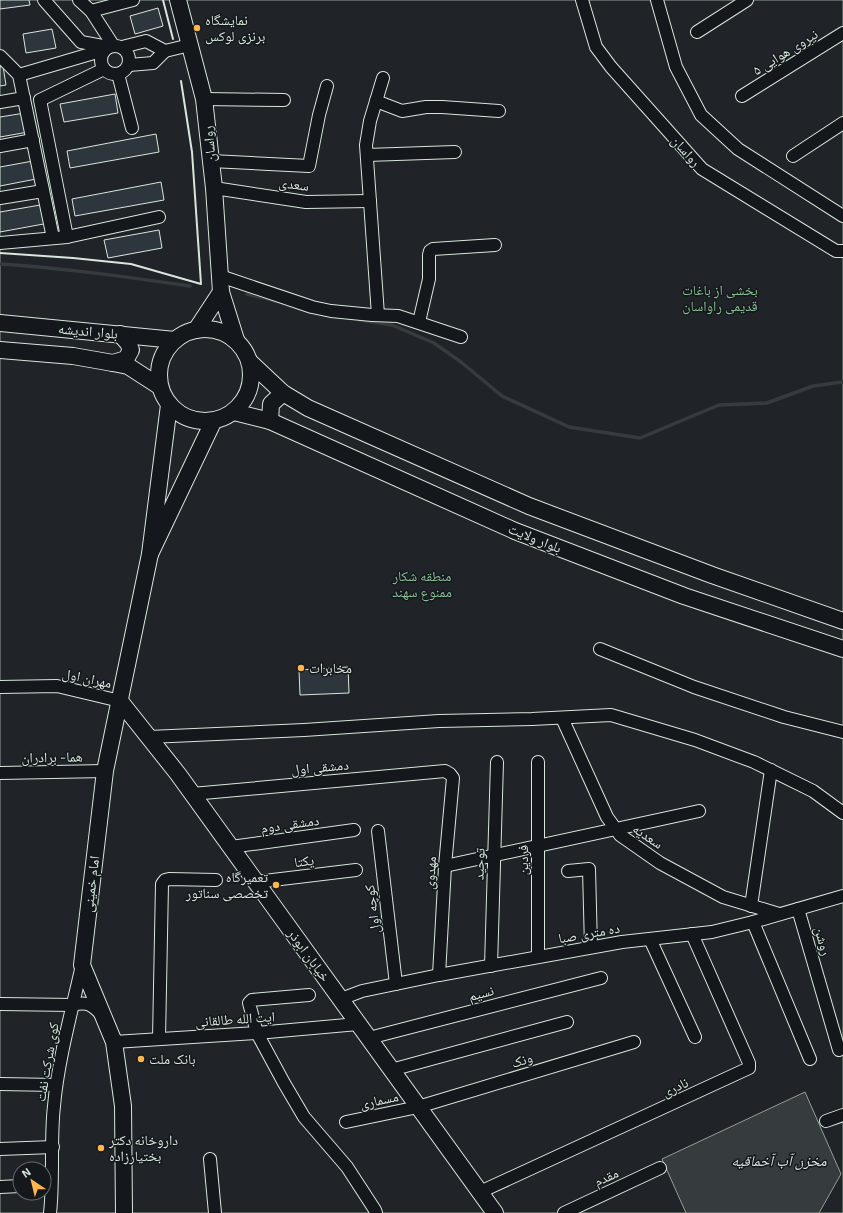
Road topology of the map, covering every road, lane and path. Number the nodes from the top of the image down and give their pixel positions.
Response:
1 (44, 0) edge
2 (79, 0) edge
3 (133, 0) edge
4 (582, 0) edge
5 (657, 0) edge
6 (747, 0) edge
7 (181, 4) edge
8 (91, 11) junction
9 (697, 32) dead end
10 (843, 33) edge
11 (190, 45) junction
12 (112, 47) junction
13 (165, 51) junction
14 (0, 56) edge
15 (129, 65) junction
16 (104, 69) junction
17 (118, 74) junction
18 (19, 75) junction
19 (383, 78) dead end
20 (328, 86) dead end
21 (742, 96) dead end
22 (24, 98) junction
23 (204, 99) junction
24 (284, 100) dead end
25 (376, 101) junction
26 (0, 102) edge
27 (499, 111) dead end
28 (843, 124) edge
29 (132, 128) dead end
30 (33, 140) junction
31 (0, 146) edge
32 (455, 152) dead end
33 (367, 155) junction
34 (793, 156) dead end
35 (211, 161) junction
36 (214, 188) junction
37 (43, 191) junction
38 (0, 198) edge
39 (370, 201) junction
40 (159, 216) dead end
41 (843, 216) edge
42 (67, 237) junction
43 (53, 238) junction
44 (0, 243) edge
45 (495, 245) dead end
46 (843, 251) edge
47 (220, 276) junction
48 (220, 292) junction
49 (378, 315) junction
50 (419, 322) junction
51 (0, 323) edge
52 (196, 330) junction
53 (120, 334) junction
54 (461, 337) dead end
55 (175, 340) junction
56 (236, 340) junction
57 (0, 350) edge
58 (250, 362) junction
59 (113, 363) junction
60 (159, 386) junction
61 (283, 393) junction
62 (169, 406) junction
63 (234, 412) junction
64 (270, 421) junction
65 (212, 422) junction
66 (150, 554) junction
67 (843, 621) edge
68 (843, 649) edge
69 (600, 650) dead end
70 (0, 687) edge
71 (120, 701) junction
72 (562, 718) junction
73 (843, 732) edge
74 (149, 737) junction
75 (497, 762) dead end
76 (538, 762) dead end
77 (770, 770) junction
78 (105, 771) junction
79 (0, 774) edge
80 (450, 774) joint
81 (192, 794) junction
82 (699, 811) dead end
83 (843, 813) edge
84 (616, 829) junction
85 (354, 830) dead end
86 (378, 831) dead end
87 (538, 846) junction
88 (231, 847) junction
89 (494, 856) junction
90 (445, 866) junction
91 (356, 870) dead end
92 (568, 870) dead end
93 (216, 880) dead end
94 (256, 882) junction
95 (843, 896) edge
96 (751, 906) junction
97 (798, 909) junction
98 (779, 914) junction
99 (753, 922) junction
100 (692, 934) junction
101 (650, 938) junction
102 (591, 947) junction
103 (538, 957) junction
104 (82, 964) junction
105 (491, 966) junction
106 (439, 975) junction
107 (602, 978) dead end
108 (396, 984) junction
109 (309, 995) dead end
110 (341, 999) junction
111 (0, 1004) edge
112 (73, 1005) junction
113 (102, 1016) junction
114 (567, 1022) dead end
115 (358, 1024) junction
116 (257, 1033) junction
117 (695, 1037) dead end
118 (369, 1038) junction
119 (159, 1039) junction
120 (114, 1042) junction
121 (634, 1042) dead end
122 (839, 1050) dead end
123 (810, 1059) dead end
124 (391, 1070) junction
125 (0, 1084) edge
126 (56, 1085) junction
127 (418, 1107) junction
128 (843, 1115) edge
129 (826, 1121) dead end
130 (346, 1122) dead end
131 (53, 1147) junction
132 (0, 1149) edge
133 (210, 1159) dead end
134 (51, 1161) edge
135 (660, 1168) dead end
136 (12, 1186) edge
137 (0, 1187) edge
138 (480, 1192) junction
139 (49, 1201) edge
140 (379, 1212) edge
141 (50, 1213) edge
142 (124, 1213) edge
143 (215, 1213) edge
144 (495, 1213) edge
145 (564, 1213) edge

1 - 12 street
2 - 8 street
3 - 8 street
4 - 46 street, رواسان
5 - 41 street
6 - 9 street
7 - 11 main road, رواسان
8 - 12 street
10 - 21 street, نیروی هوایی ۵
11 - 13 street
11 - 23 main road, رواسان
12 - 13 street
12 - 15 street
12 - 16 street
12 - 18 street
13 - 15 street
14 - 18 street
15 - 17 street
16 - 17 street
16 - 42 street
17 - 29 street
18 - 22 street
19 - 25 street
20 - 35 street
22 - 26 street
22 - 30 street
23 - 24 street
23 - 35 main road, رواسان
25 - 27 street
25 - 33 street
28 - 34 street
30 - 31 street
30 - 37 street
32 - 33 street
33 - 39 street
35 - 36 main road, رواسان
36 - 39 street, سعدی
36 - 47 main road, رواسان
37 - 38 street
37 - 43 street
39 - 49 street
40 - 42 street
42 - 43 street
43 - 44 street
45 - 50 street
47 - 48 main road, رواسان
47 - 49 street
48 - 52 main road
48 - 56 main road
49 - 50 street
50 - 54 street
51 - 53 main road, بلوار اندیشه
52 - 55 main road
52 - 56 main road
53 - 55 main road, بلوار اندیشه
53 - 59 main road
55 - 60 main road
56 - 58 main road
57 - 59 main road, بلوار اندیشه
58 - 61 main road, بلوار ولایت
58 - 63 main road
59 - 60 main road, بلوار اندیشه
60 - 62 main road
61 - 64 main road
61 - 67 main road, بلوار ولایت
62 - 65 main road
62 - 66 main road
63 - 64 main road, بلوار ولایت
63 - 65 main road
64 - 68 main road, بلوار ولایت
65 - 66 main road
66 - 71 main road, امام خمینی
69 - 73 street
70 - 71 street, مهران اول
71 - 74 main road, خیابان ابوذر
71 - 78 main road, امام خمینی
72 - 74 street
72 - 77 street
72 - 84 street, سعدیه
74 - 81 main road, خیابان ابوذر
75 - 89 street, توحید
76 - 87 street, فردین
77 - 83 street
77 - 96 street
78 - 79 street, هما- برادران
78 - 104 main road, امام خمینی
80 - 81 street, دمشقی اول
80 - 90 street, مهدوی
81 - 88 main road, خیابان ابوذر
82 - 84 street
84 - 87 street
84 - 96 street, سعدیه
85 - 88 street, دمشقی دوم
86 - 108 street, کوچه اول
87 - 89 street
87 - 103 street, فردین
88 - 94 main road, خیابان ابوذر
89 - 90 street
89 - 105 street, توحید
90 - 106 street, مهدوی
91 - 94 street, یکتا
92 - 102 street
93 - 119 street
94 - 110 main road, خیابان ابوذر
95 - 97 street, ده متری صبا
96 - 98 street, سعدیه
97 - 98 street, ده متری صبا
97 - 122 street, روشن
98 - 99 street, ده متری صبا
99 - 100 street, ده متری صبا
99 - 123 street
100 - 101 street, ده متری صبا
100 - 138 street, نادری
101 - 102 street, ده متری صبا
101 - 117 street
102 - 103 street, ده متری صبا
103 - 105 street, ده متری صبا
104 - 112 street, کوی شرکت نفت
104 - 113 main road, امام خمینی
105 - 106 street, ده متری صبا
106 - 108 street, ده متری صبا
107 - 118 street, نسیم
108 - 110 street, ده متری صبا
109 - 116 street
110 - 115 main road, خیابان ابوذر
111 - 112 street
112 - 113 street
112 - 126 street, کوی شرکت نفت
113 - 120 main road, امام خمینی
114 - 124 street
115 - 116 street, ایت الله طالقانی
115 - 118 main road, خیابان ابوذر
116 - 119 street, ایت الله طالقانی
116 - 140 street
118 - 124 main road, خیابان ابوذر
119 - 120 street, ایت الله طالقانی
120 - 142 main road, امام خمینی
121 - 127 street, ونک
124 - 127 main road, خیابان ابوذر
125 - 126 street
126 - 131 street, کوی شرکت نفت
127 - 130 street, مسماری
127 - 138 main road, خیابان ابوذر
128 - 129 street
131 - 132 street
131 - 134 street, کوی شرکت نفت
133 - 143 street
135 - 145 street, مقدم
136 - 137 street
138 - 144 main road, خیابان ابوذر
139 - 141 street, کوی شرکت نفت

